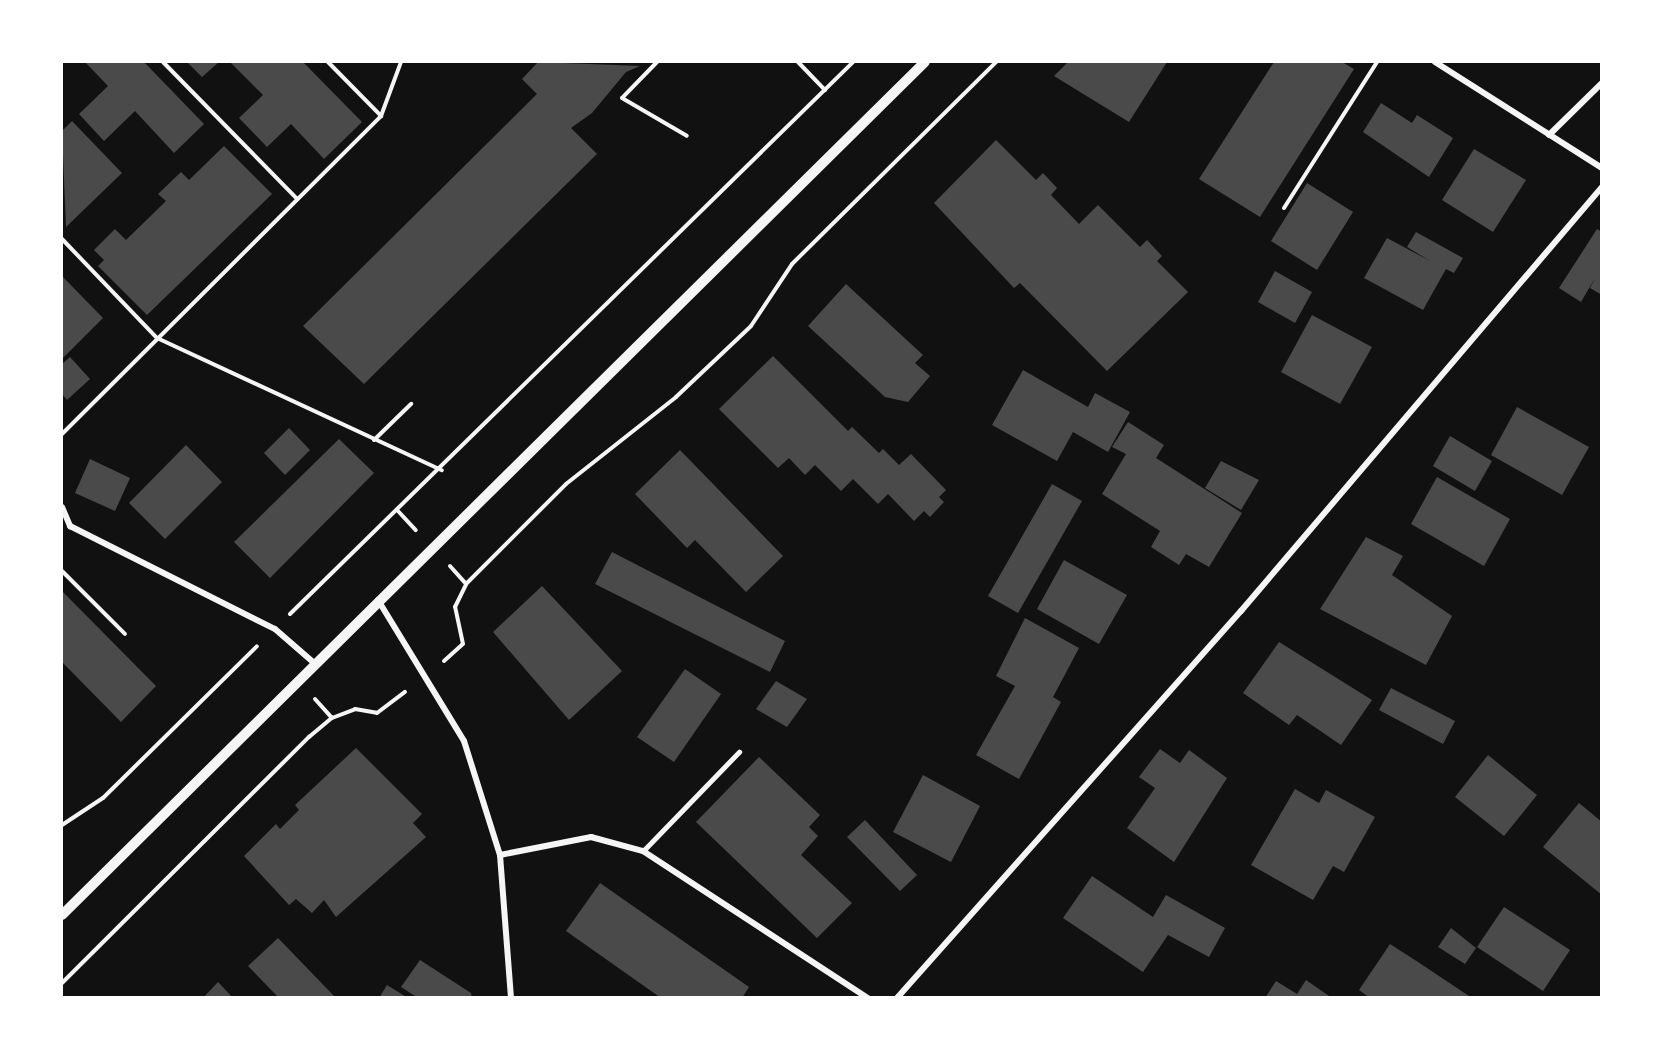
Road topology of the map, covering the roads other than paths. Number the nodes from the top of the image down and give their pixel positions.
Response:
1 (925, 62) edge
2 (1435, 62) edge
3 (1602, 82) edge
4 (1549, 135) junction
5 (1602, 168) edge
6 (1602, 187) edge
7 (62, 507) edge
8 (378, 600) junction
9 (313, 662) junction
10 (739, 752) dead end
11 (643, 851) junction
12 (500, 855) junction
13 (62, 915) edge
14 (511, 998) edge
15 (868, 998) edge
16 (897, 998) edge

1 - 8 street
2 - 4 street
3 - 4 street
4 - 5 street
6 - 16 street
7 - 9 street
8 - 9 street
8 - 12 street
9 - 13 street
10 - 11 lane
11 - 12 street
11 - 15 street
12 - 14 street

